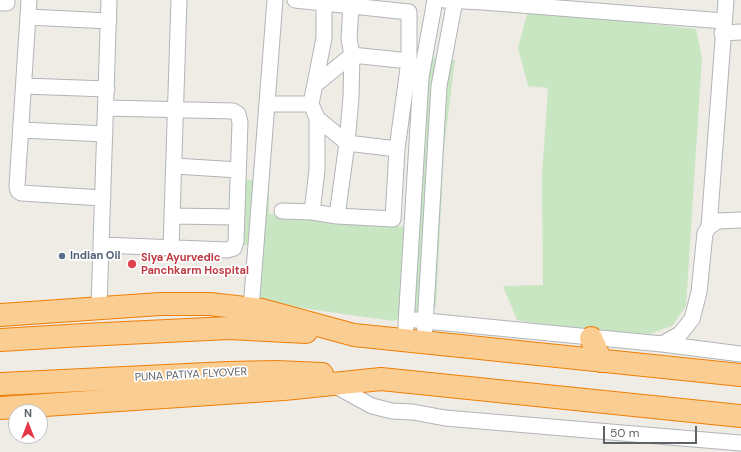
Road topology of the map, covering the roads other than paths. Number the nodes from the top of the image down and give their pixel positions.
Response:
1 (30, 0) edge
2 (110, 0) edge
3 (180, 0) edge
4 (276, 0) edge
5 (295, 0) edge
6 (435, 0) edge
7 (439, 0) edge
8 (455, 0) edge
9 (726, 0) edge
10 (484, 1) edge
11 (324, 3) junction
12 (351, 5) junction
13 (28, 18) junction
14 (109, 21) junction
15 (723, 27) junction
16 (741, 32) edge
17 (352, 55) junction
18 (409, 61) junction
19 (315, 85) junction
20 (24, 86) junction
21 (107, 89) junction
22 (267, 104) junction
23 (106, 108) junction
24 (177, 110) junction
25 (314, 111) junction
26 (21, 130) junction
27 (105, 134) junction
28 (347, 143) junction
29 (397, 149) junction
30 (175, 166) junction
31 (238, 170) junction
32 (103, 198) junction
33 (282, 212) dead end
34 (312, 212) junction
35 (173, 216) junction
36 (337, 216) junction
37 (236, 217) junction
38 (741, 220) edge
39 (709, 227) junction
40 (102, 245) junction
41 (171, 248) junction
42 (99, 307) junction
43 (251, 309) junction
44 (0, 315) edge
45 (407, 320) junction
46 (426, 321) junction
47 (354, 335) junction
48 (591, 338) junction
49 (0, 340) edge
50 (415, 342) junction
51 (662, 344) junction
52 (741, 354) edge
53 (601, 361) junction
54 (741, 375) edge
55 (381, 379) junction
56 (0, 384) edge
57 (332, 384) junction
58 (0, 408) edge
59 (741, 416) edge
60 (741, 443) edge

1 - 13 street
2 - 14 street
3 - 24 street
4 - 22 street
5 - 11 street
6 - 45 street
7 - 8 street
8 - 10 street
8 - 46 street
9 - 15 street
10 - 15 street
11 - 12 street
11 - 19 street
12 - 17 street
12 - 18 street
13 - 14 street
13 - 20 street
14 - 21 street
15 - 16 street
15 - 39 street
17 - 18 street
17 - 19 street
17 - 28 street
18 - 29 street
19 - 25 street
20 - 21 street
20 - 26 street
21 - 23 street
22 - 25 street
22 - 43 street
23 - 24 street
23 - 27 street
24 - 30 street
24 - 31 street
25 - 28 street
25 - 34 street
26 - 27 street
26 - 32 street
27 - 32 street
28 - 29 street
28 - 36 street
29 - 36 street
30 - 31 street
30 - 35 street
31 - 37 street
32 - 40 street
33 - 34 street
34 - 36 street
35 - 37 street
35 - 41 street
37 - 41 street
38 - 39 street
39 - 51 street
40 - 41 street
40 - 42 street
42 - 43 highway
42 - 44 highway
43 - 47 highway
45 - 46 street
45 - 50 street
46 - 48 street
46 - 50 street
47 - 49 highway
47 - 50 highway
48 - 51 street
48 - 53 highway
50 - 53 highway
51 - 52 street
53 - 54 highway
55 - 56 highway, PUNA PATIYA FLYOVER
55 - 57 highway
55 - 59 highway
57 - 58 highway
57 - 60 street

